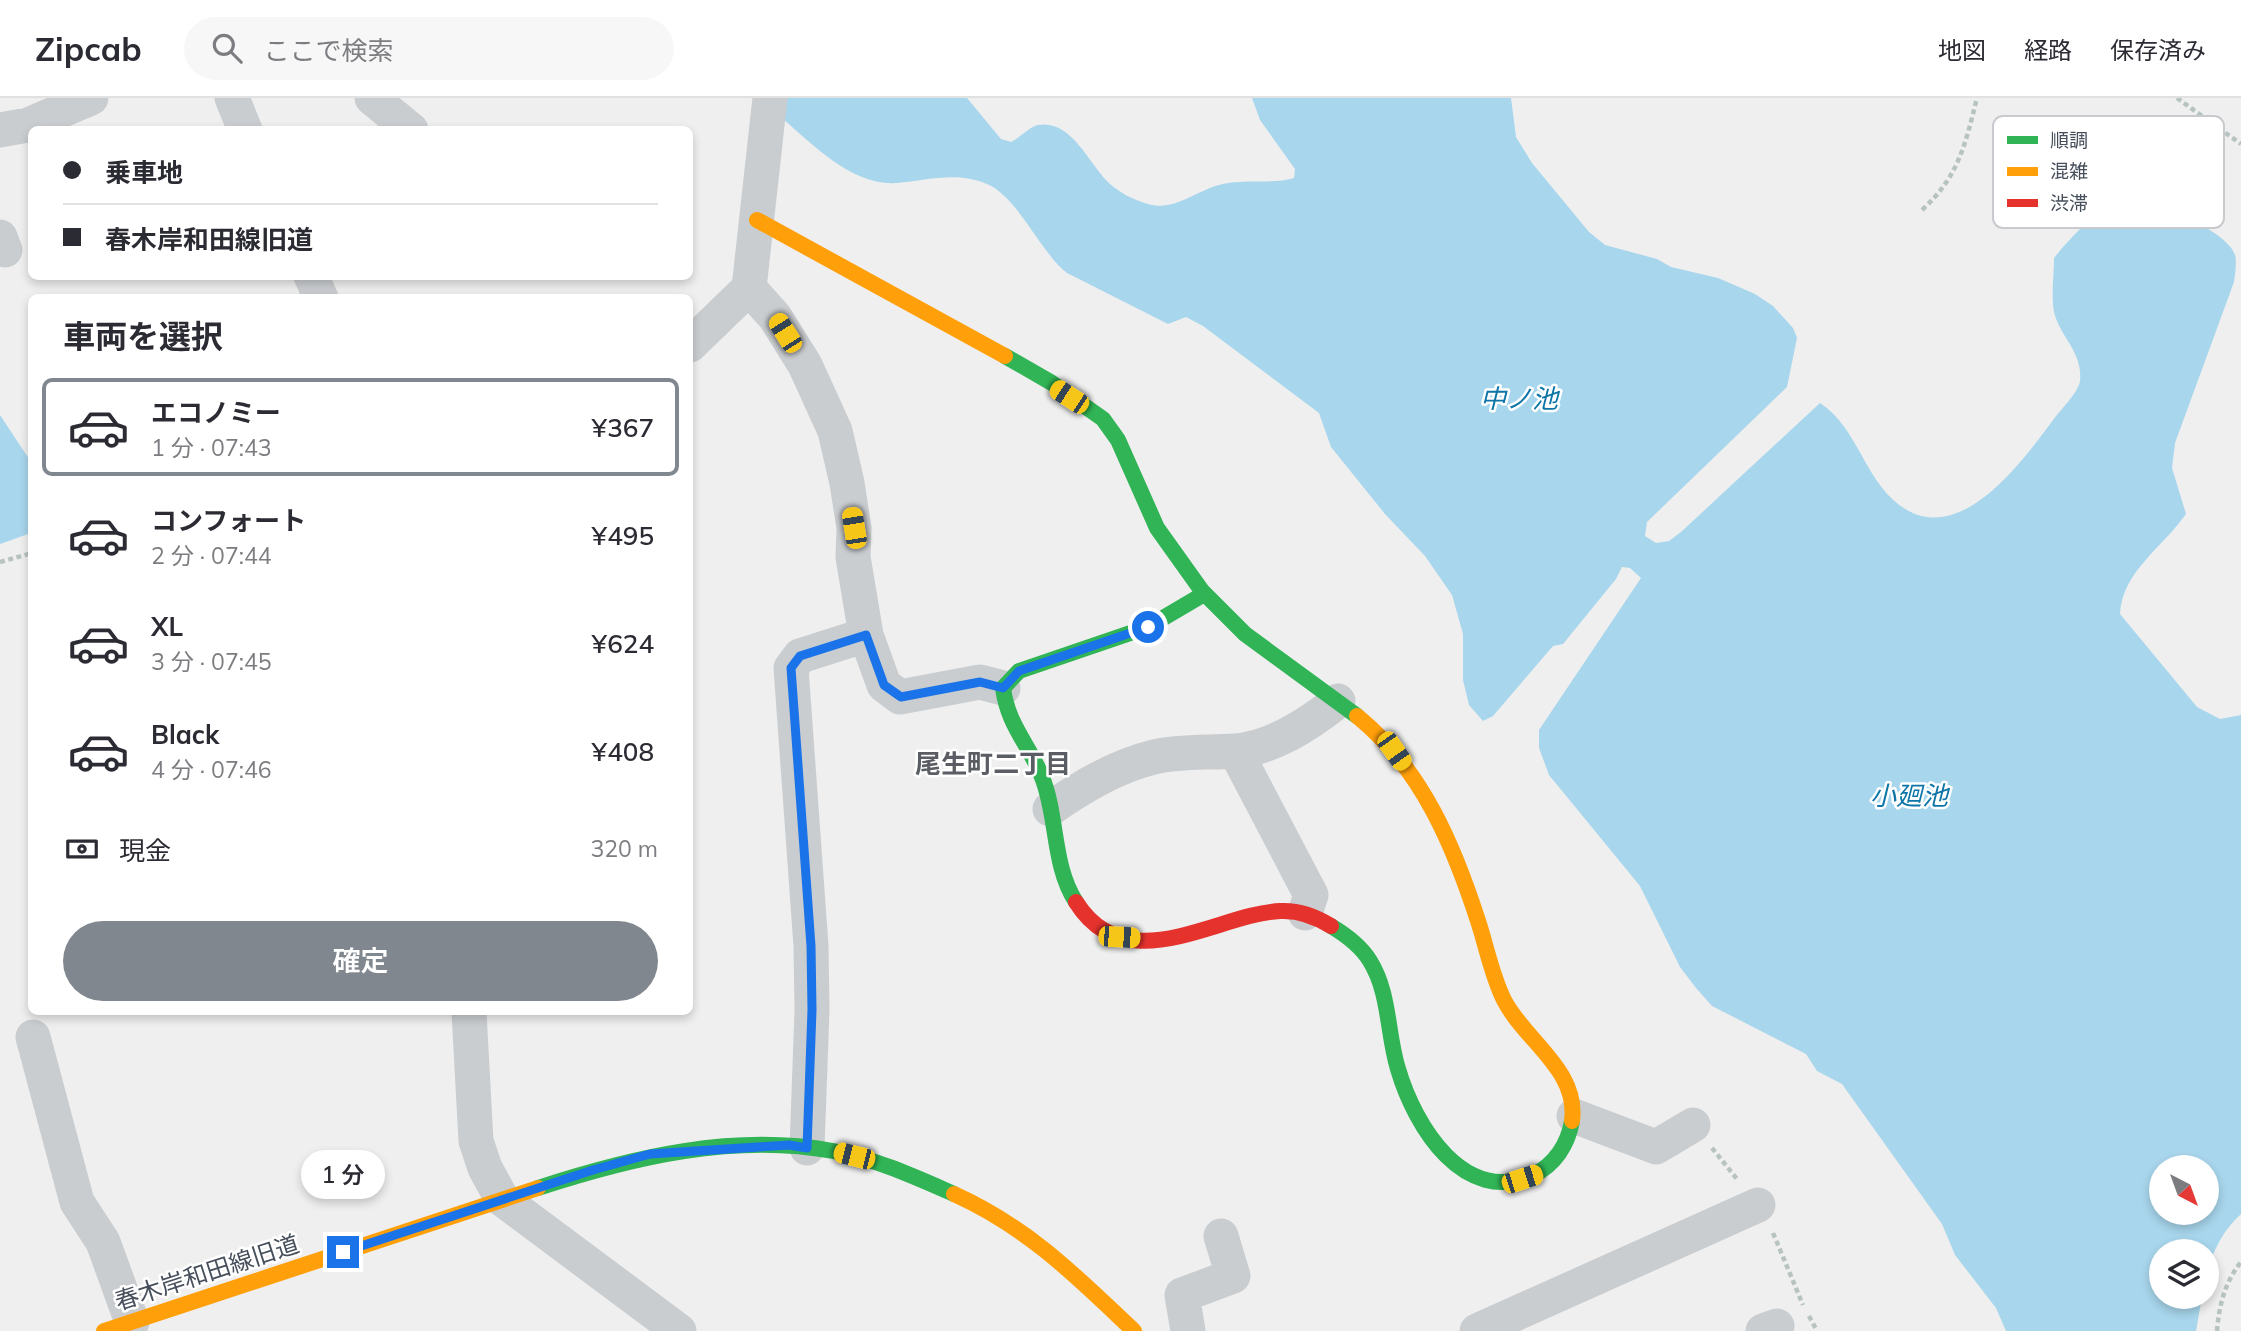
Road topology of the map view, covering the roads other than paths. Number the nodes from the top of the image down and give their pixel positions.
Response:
1 (91, 98) edge
2 (232, 98) edge
3 (372, 98) edge
4 (771, 98) edge
5 (243, 126) edge
6 (406, 126) edge
7 (0, 130) edge
8 (757, 220) junction
9 (749, 288) junction
10 (693, 342) edge
11 (1204, 594) junction
12 (866, 635) junction
13 (1003, 688) junction
14 (1338, 701) junction
15 (1236, 751) junction
16 (1050, 809) junction
17 (1305, 913) junction
18 (469, 1015) edge
19 (33, 1037) dead end
20 (1574, 1116) junction
21 (1693, 1125) dead end
22 (807, 1148) junction
23 (502, 1199) junction
24 (1758, 1205) dead end
25 (1221, 1236) dead end
26 (123, 1327) edge
27 (679, 1331) edge
28 (1134, 1331) edge
29 (1188, 1331) edge
30 (1477, 1331) edge

1 - 7 street
2 - 5 street
3 - 6 street
4 - 8 street
8 - 9 street
8 - 11 street
9 - 10 street
9 - 12 street
11 - 13 street
11 - 14 street
12 - 13 street
12 - 22 street
13 - 16 street
14 - 15 street
14 - 20 street
15 - 16 street
15 - 17 street
16 - 17 street
17 - 20 street
18 - 23 street
19 - 26 street
20 - 21 street
22 - 23 street, 春木岸和田線旧道
22 - 28 street, 春木岸和田線旧道
23 - 26 street, 春木岸和田線旧道
23 - 27 street
24 - 30 street
25 - 29 street

